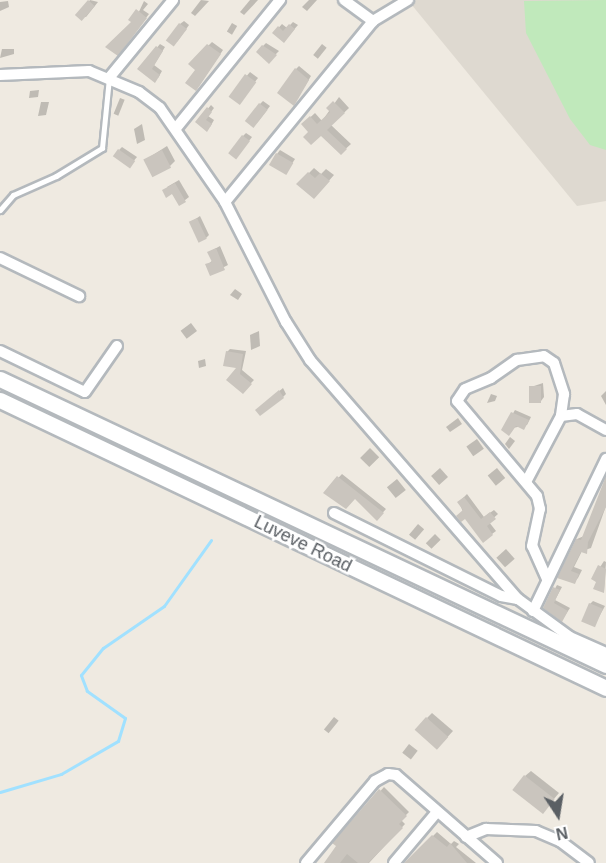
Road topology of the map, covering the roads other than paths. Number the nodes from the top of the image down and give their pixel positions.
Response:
1 (173, 0) edge
2 (280, 0) edge
3 (344, 0) edge
4 (408, 0) edge
5 (373, 21) junction
6 (0, 75) edge
7 (109, 78) junction
8 (177, 127) junction
9 (225, 202) junction
10 (0, 210) edge
11 (0, 258) edge
12 (79, 296) dead end
13 (117, 345) dead end
14 (0, 351) edge
15 (2, 383) edge
16 (0, 400) edge
17 (561, 416) junction
18 (606, 430) edge
19 (606, 459) edge
20 (526, 482) junction
21 (334, 513) dead end
22 (548, 579) junction
23 (518, 599) junction
24 (532, 611) junction
25 (606, 654) edge
26 (606, 665) edge
27 (606, 688) edge
28 (437, 812) junction
29 (466, 837) junction
30 (306, 863) edge
31 (395, 863) edge
32 (496, 863) edge
33 (590, 863) edge

1 - 7 street
2 - 8 street
3 - 5 street
4 - 5 street
5 - 9 street
6 - 7 street
7 - 8 street
7 - 10 lane
8 - 9 street
9 - 23 street
11 - 12 street
13 - 14 street
15 - 26 street, Luveve Road
16 - 27 street, Luveve Road
17 - 18 street
17 - 20 street
17 - 20 street
19 - 22 street
20 - 22 street
21 - 23 street
22 - 24 street
23 - 24 street
24 - 25 street
28 - 29 street
28 - 30 street
28 - 31 street
29 - 32 street
29 - 33 street

